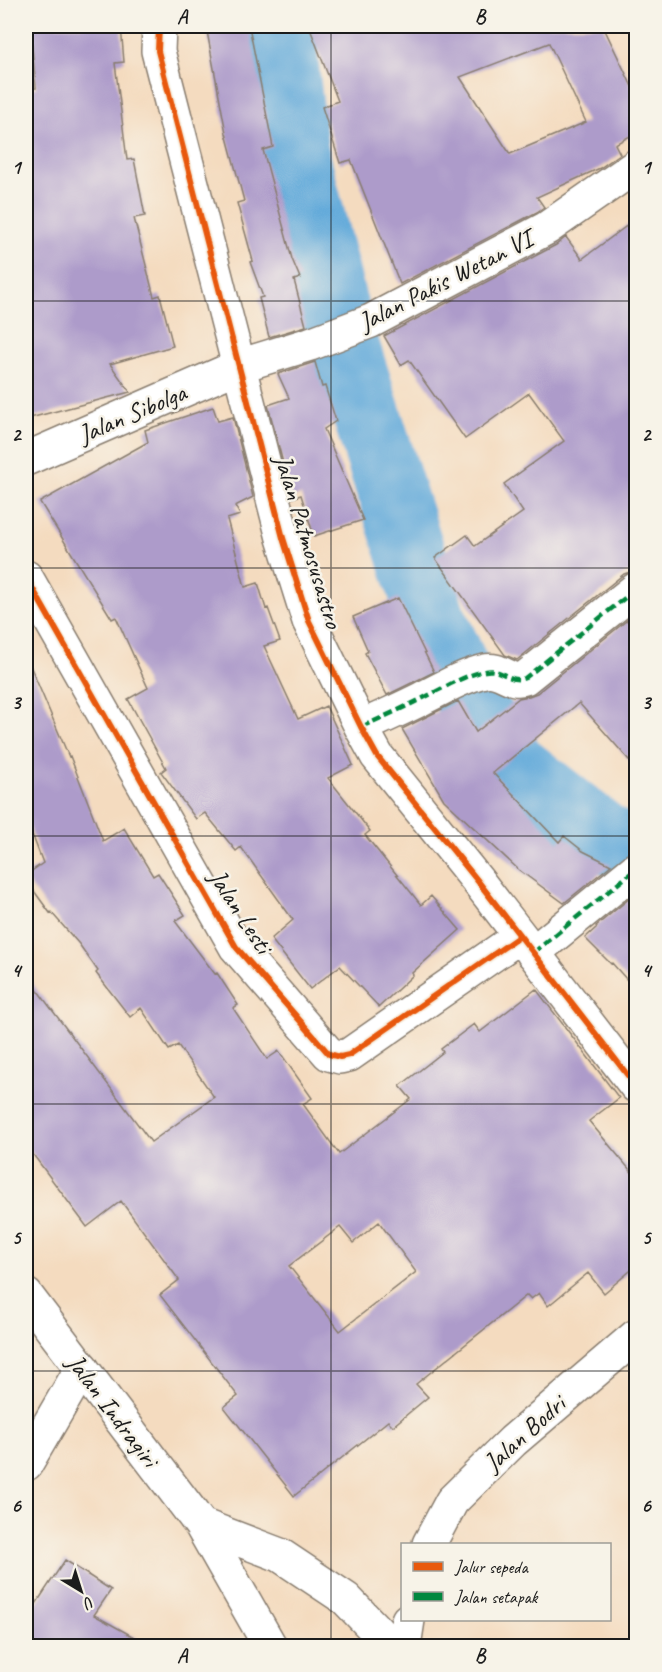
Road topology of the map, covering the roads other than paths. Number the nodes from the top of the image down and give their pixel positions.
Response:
1 (159, 26) edge
2 (636, 166) edge
3 (239, 366) junction
4 (26, 459) edge
5 (26, 577) edge
6 (636, 589) edge
7 (361, 727) junction
8 (624, 878) edge
9 (526, 944) junction
10 (636, 1086) edge
11 (26, 1295) edge
12 (636, 1336) edge
13 (82, 1368) junction
14 (26, 1464) edge
15 (201, 1525) junction
16 (430, 1543) edge
17 (408, 1621) edge
18 (270, 1647) edge
19 (391, 1647) edge
20 (404, 1647) edge

1 - 3 street, Jalan Patmosusastro
2 - 3 street, Jalan Pakis Wetan VI
3 - 4 street, Jalan Sibolga
3 - 7 street, Jalan Patmosusastro
5 - 9 street, Jalan Lesti
6 - 7 street
7 - 9 street, Jalan Patmosusastro
8 - 9 street, Jalan Lesti
9 - 10 street, Jalan Patmosusastro
11 - 13 street, Jalan Indragiri
12 - 16 street, Jalan Bodri
13 - 14 street
13 - 15 street, Jalan Indragiri
15 - 18 street, Jalan Indragiri
15 - 19 street
17 - 20 street

